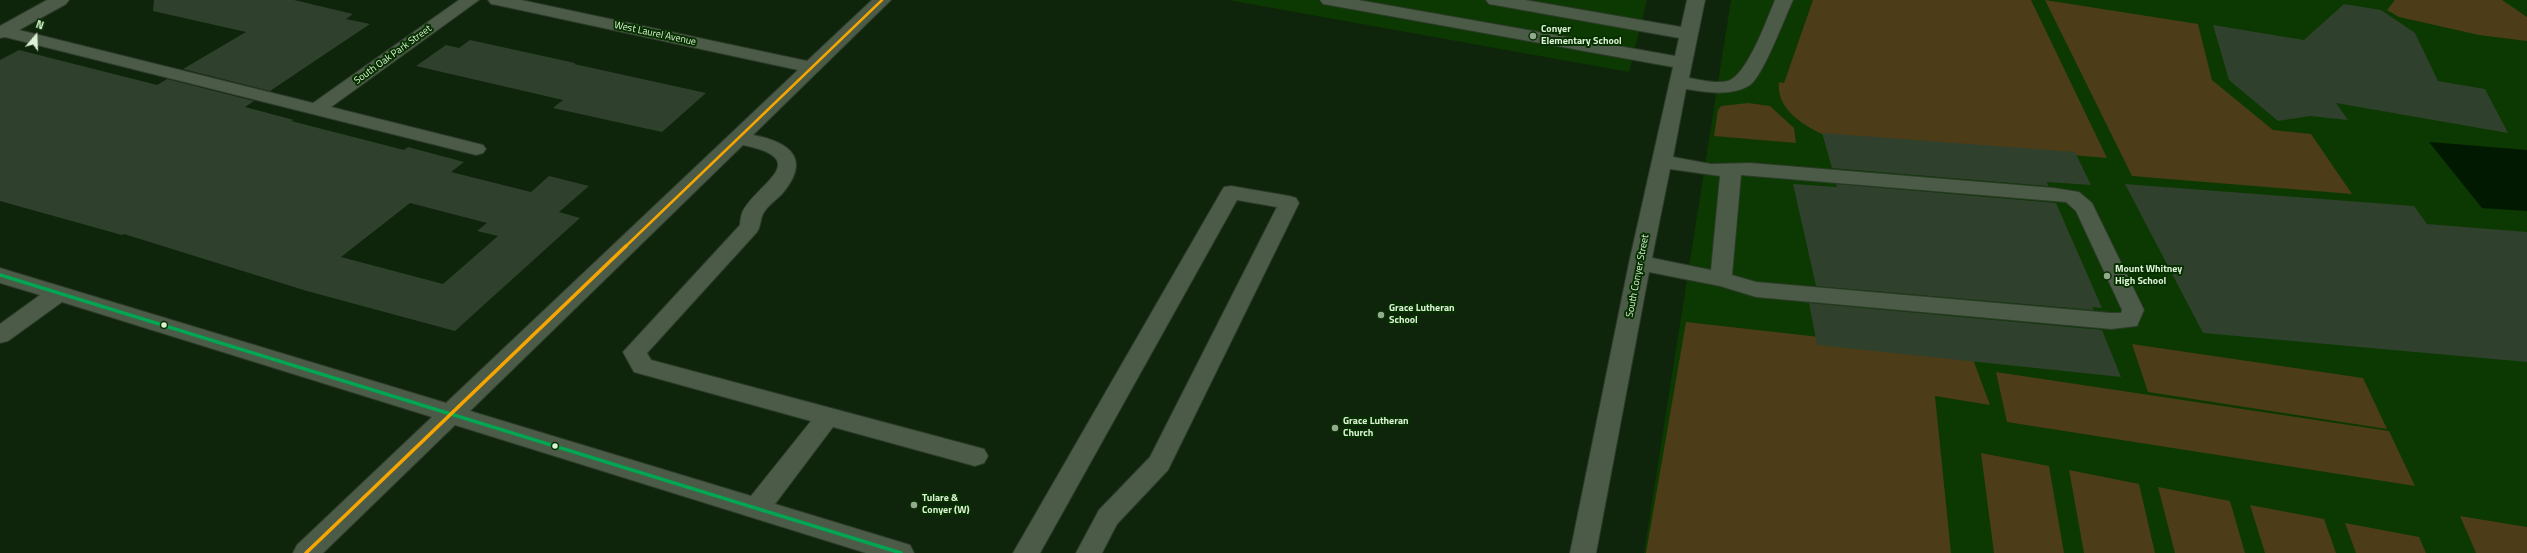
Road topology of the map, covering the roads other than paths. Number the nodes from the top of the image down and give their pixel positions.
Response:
1 (60, 0) edge
2 (470, 0) edge
3 (497, 0) edge
4 (882, 0) edge
5 (1329, 0) edge
6 (1433, 0) edge
7 (1495, 0) edge
8 (1696, 0) edge
9 (1784, 0) edge
10 (1425, 17) junction
11 (1, 32) edge
12 (1689, 34) junction
13 (813, 68) junction
14 (1681, 73) junction
15 (316, 109) junction
16 (739, 138) junction
17 (476, 149) dead end
18 (1662, 161) junction
19 (1731, 169) junction
20 (1640, 263) junction
21 (0, 275) edge
22 (1721, 279) junction
23 (59, 293) junction
24 (0, 335) edge
25 (452, 413) junction
26 (828, 416) junction
27 (975, 456) dead end
28 (757, 508) junction
29 (306, 553) edge
30 (902, 553) edge
31 (1026, 553) edge
32 (1089, 553) edge
33 (1583, 553) edge

1 - 11 street
2 - 15 street, South Oak Park Street
3 - 13 street, West Laurel Avenue
4 - 13 street
5 - 10 street
6 - 10 street
7 - 12 street
8 - 12 street, South Conyer Street
9 - 14 street
10 - 14 street
11 - 15 street
12 - 14 street, South Conyer Street
13 - 16 street
14 - 18 street, South Conyer Street
15 - 17 street
16 - 25 street
16 - 26 street
18 - 19 street
18 - 20 street, South Conyer Street
19 - 22 street
19 - 22 street
20 - 22 street
20 - 33 street, South Conyer Street
21 - 23 street
23 - 24 street
23 - 25 street
25 - 28 street
25 - 29 street
26 - 27 street
26 - 28 street
28 - 30 street
31 - 32 street

